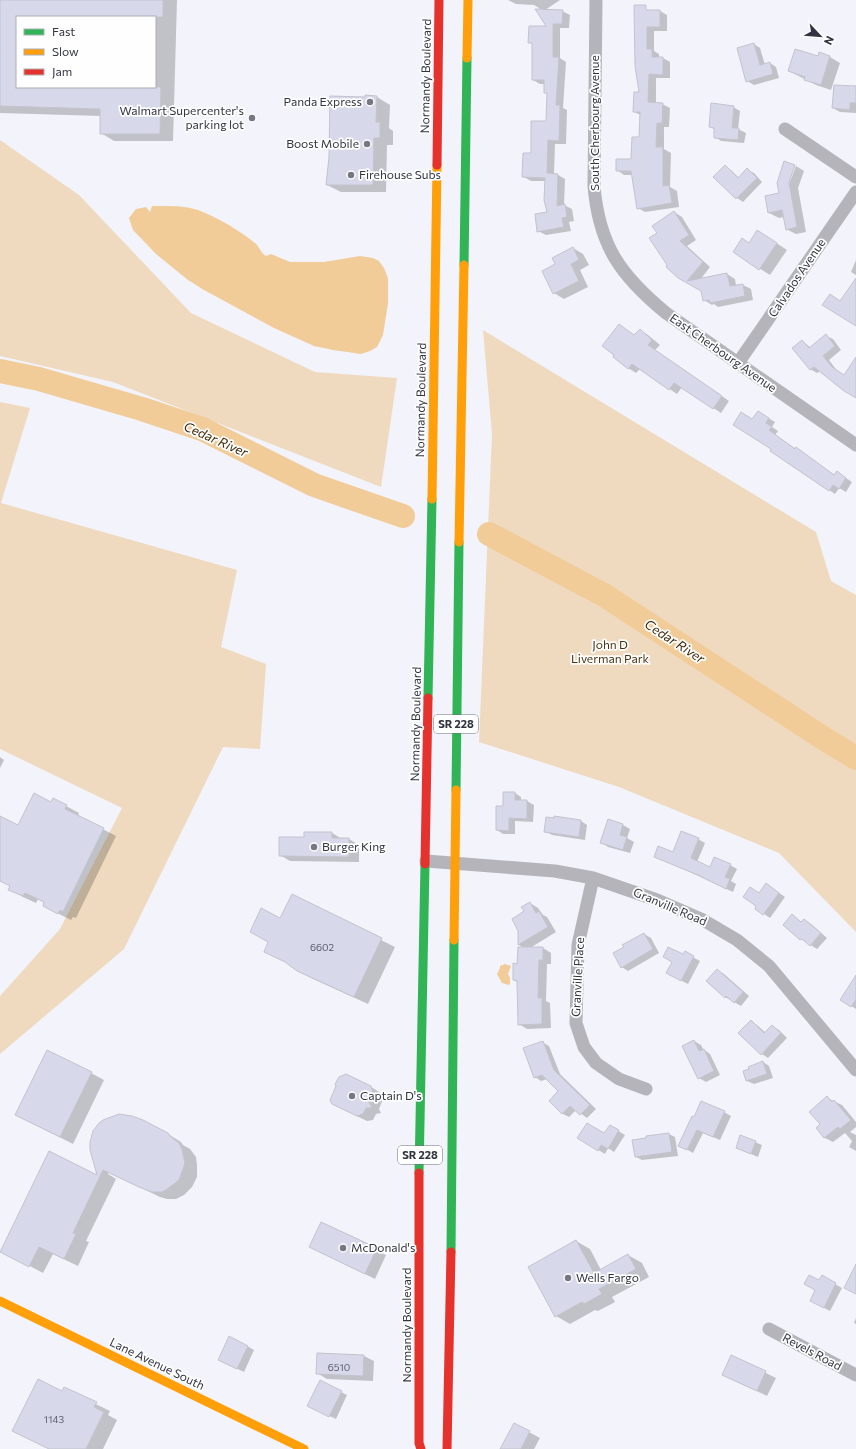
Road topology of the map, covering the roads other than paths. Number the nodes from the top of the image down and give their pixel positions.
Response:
1 (439, 0) edge
2 (468, 0) edge
3 (596, 0) edge
4 (785, 129) dead end
5 (856, 177) edge
6 (856, 192) edge
7 (607, 244) joint
8 (738, 364) junction
9 (856, 444) edge
10 (430, 618) junction
11 (438, 626) dead end
12 (447, 725) dead end
13 (456, 736) junction
14 (426, 861) junction
15 (454, 863) junction
16 (593, 878) junction
17 (856, 1070) edge
18 (646, 1090) dead end
19 (0, 1301) edge
20 (769, 1329) dead end
21 (856, 1375) edge
22 (304, 1449) edge
23 (421, 1449) edge
24 (447, 1449) edge

1 - 10 main road, Normandy Boulevard / SR 228
2 - 13 main road, SR 228
3 - 7 street, South Cherbourg Avenue
4 - 5 street
6 - 8 street, Calvados Avenue
7 - 8 street, East Cherbourg Avenue
8 - 9 street, East Cherbourg Avenue
10 - 11 main road
10 - 14 main road, Normandy Boulevard / SR 228
12 - 13 main road
13 - 15 main road, SR 228
14 - 15 street, Granville Road
14 - 23 main road, Normandy Boulevard / SR 228
15 - 16 street, Granville Road
15 - 24 main road, SR 228
16 - 17 street, Granville Road
16 - 18 street, Granville Place
19 - 22 main road, Lane Avenue South
20 - 21 street, Revels Road

